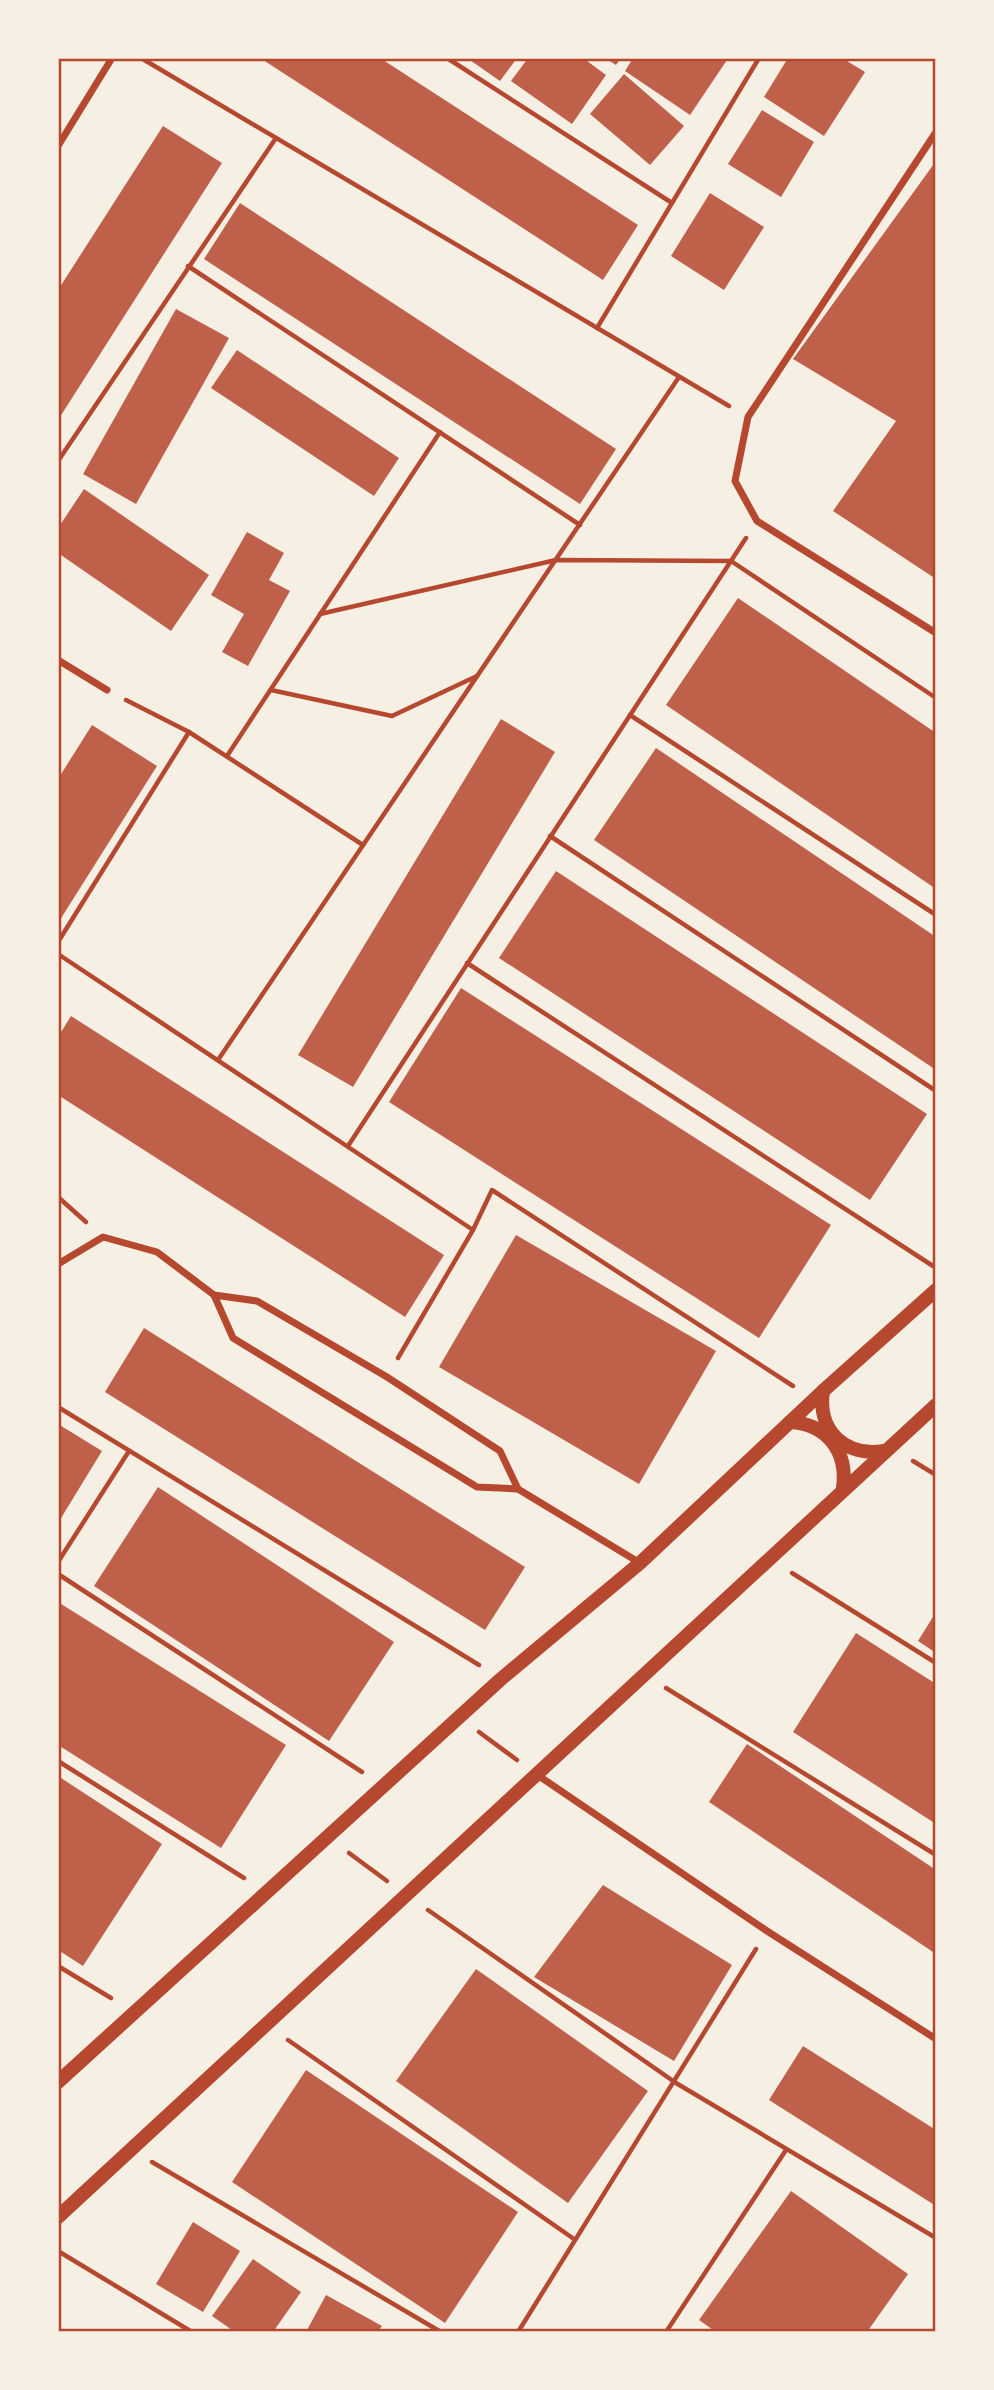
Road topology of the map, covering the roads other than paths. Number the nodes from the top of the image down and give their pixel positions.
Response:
1 (112, 58) edge
2 (936, 132) edge
3 (58, 146) edge
4 (936, 633) edge
5 (58, 660) edge
6 (107, 690) road end
7 (58, 1264) edge
8 (936, 1290) edge
9 (214, 1295) junction
10 (818, 1395) junction
11 (936, 1405) edge
12 (790, 1422) junction
13 (884, 1451) junction
14 (843, 1488) junction
15 (518, 1489) junction
16 (640, 1563) junction
17 (535, 1774) junction
18 (936, 2039) edge
19 (58, 2082) edge
20 (58, 2217) edge

1 - 3 street
2 - 4 street
5 - 6 street
7 - 9 street
8 - 10 main road
9 - 15 street
9 - 15 street
10 - 12 main road
10 - 13 main road
11 - 13 main road
12 - 14 main road
12 - 16 main road
13 - 14 main road
14 - 17 main road
15 - 16 street
16 - 19 main road
17 - 18 street
17 - 20 main road

